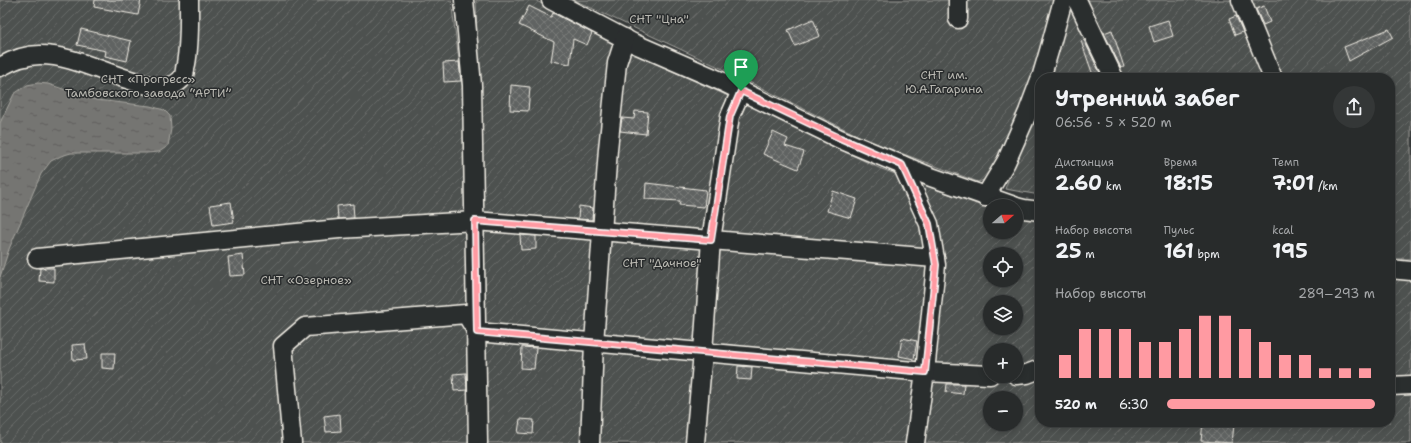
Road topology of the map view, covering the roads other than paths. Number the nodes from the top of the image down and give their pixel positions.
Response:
1 (189, 0) edge
2 (464, 0) edge
3 (551, 0) edge
4 (958, 0) edge
5 (1062, 0) edge
6 (1077, 0) edge
7 (1241, 0) edge
8 (958, 19) dead end
9 (625, 38) junction
10 (0, 67) edge
11 (1042, 73) edge
12 (1112, 73) edge
13 (1271, 73) edge
14 (741, 91) junction
15 (1035, 93) edge
16 (902, 165) junction
17 (985, 196) junction
18 (994, 199) edge
19 (1023, 209) edge
20 (1035, 210) edge
21 (475, 221) junction
22 (603, 232) junction
23 (711, 240) junction
24 (37, 258) dead end
25 (935, 258) junction
26 (1395, 269) edge
27 (1411, 271) edge
28 (477, 332) junction
29 (594, 343) junction
30 (703, 352) junction
31 (1035, 371) edge
32 (925, 372) junction
33 (983, 374) edge
34 (1023, 374) edge
35 (1411, 385) edge
36 (1395, 386) edge
37 (292, 443) edge
38 (478, 443) edge
39 (590, 443) edge
40 (694, 443) edge
41 (915, 443) edge

1 - 10 street
2 - 21 street
3 - 9 street
4 - 8 street
5 - 11 street
6 - 12 street
7 - 13 street
9 - 14 street
9 - 22 street
14 - 16 street
14 - 23 street
15 - 17 street
16 - 17 street
16 - 25 street
17 - 18 street
19 - 20 street
21 - 22 street
21 - 24 street
21 - 28 street
22 - 23 street
22 - 29 street
23 - 25 street
23 - 30 street
25 - 32 street
26 - 27 street
28 - 29 street
28 - 37 street
28 - 38 street
29 - 30 street
29 - 39 street
30 - 32 street
30 - 40 street
31 - 34 street
32 - 33 street
32 - 41 street
35 - 36 street

